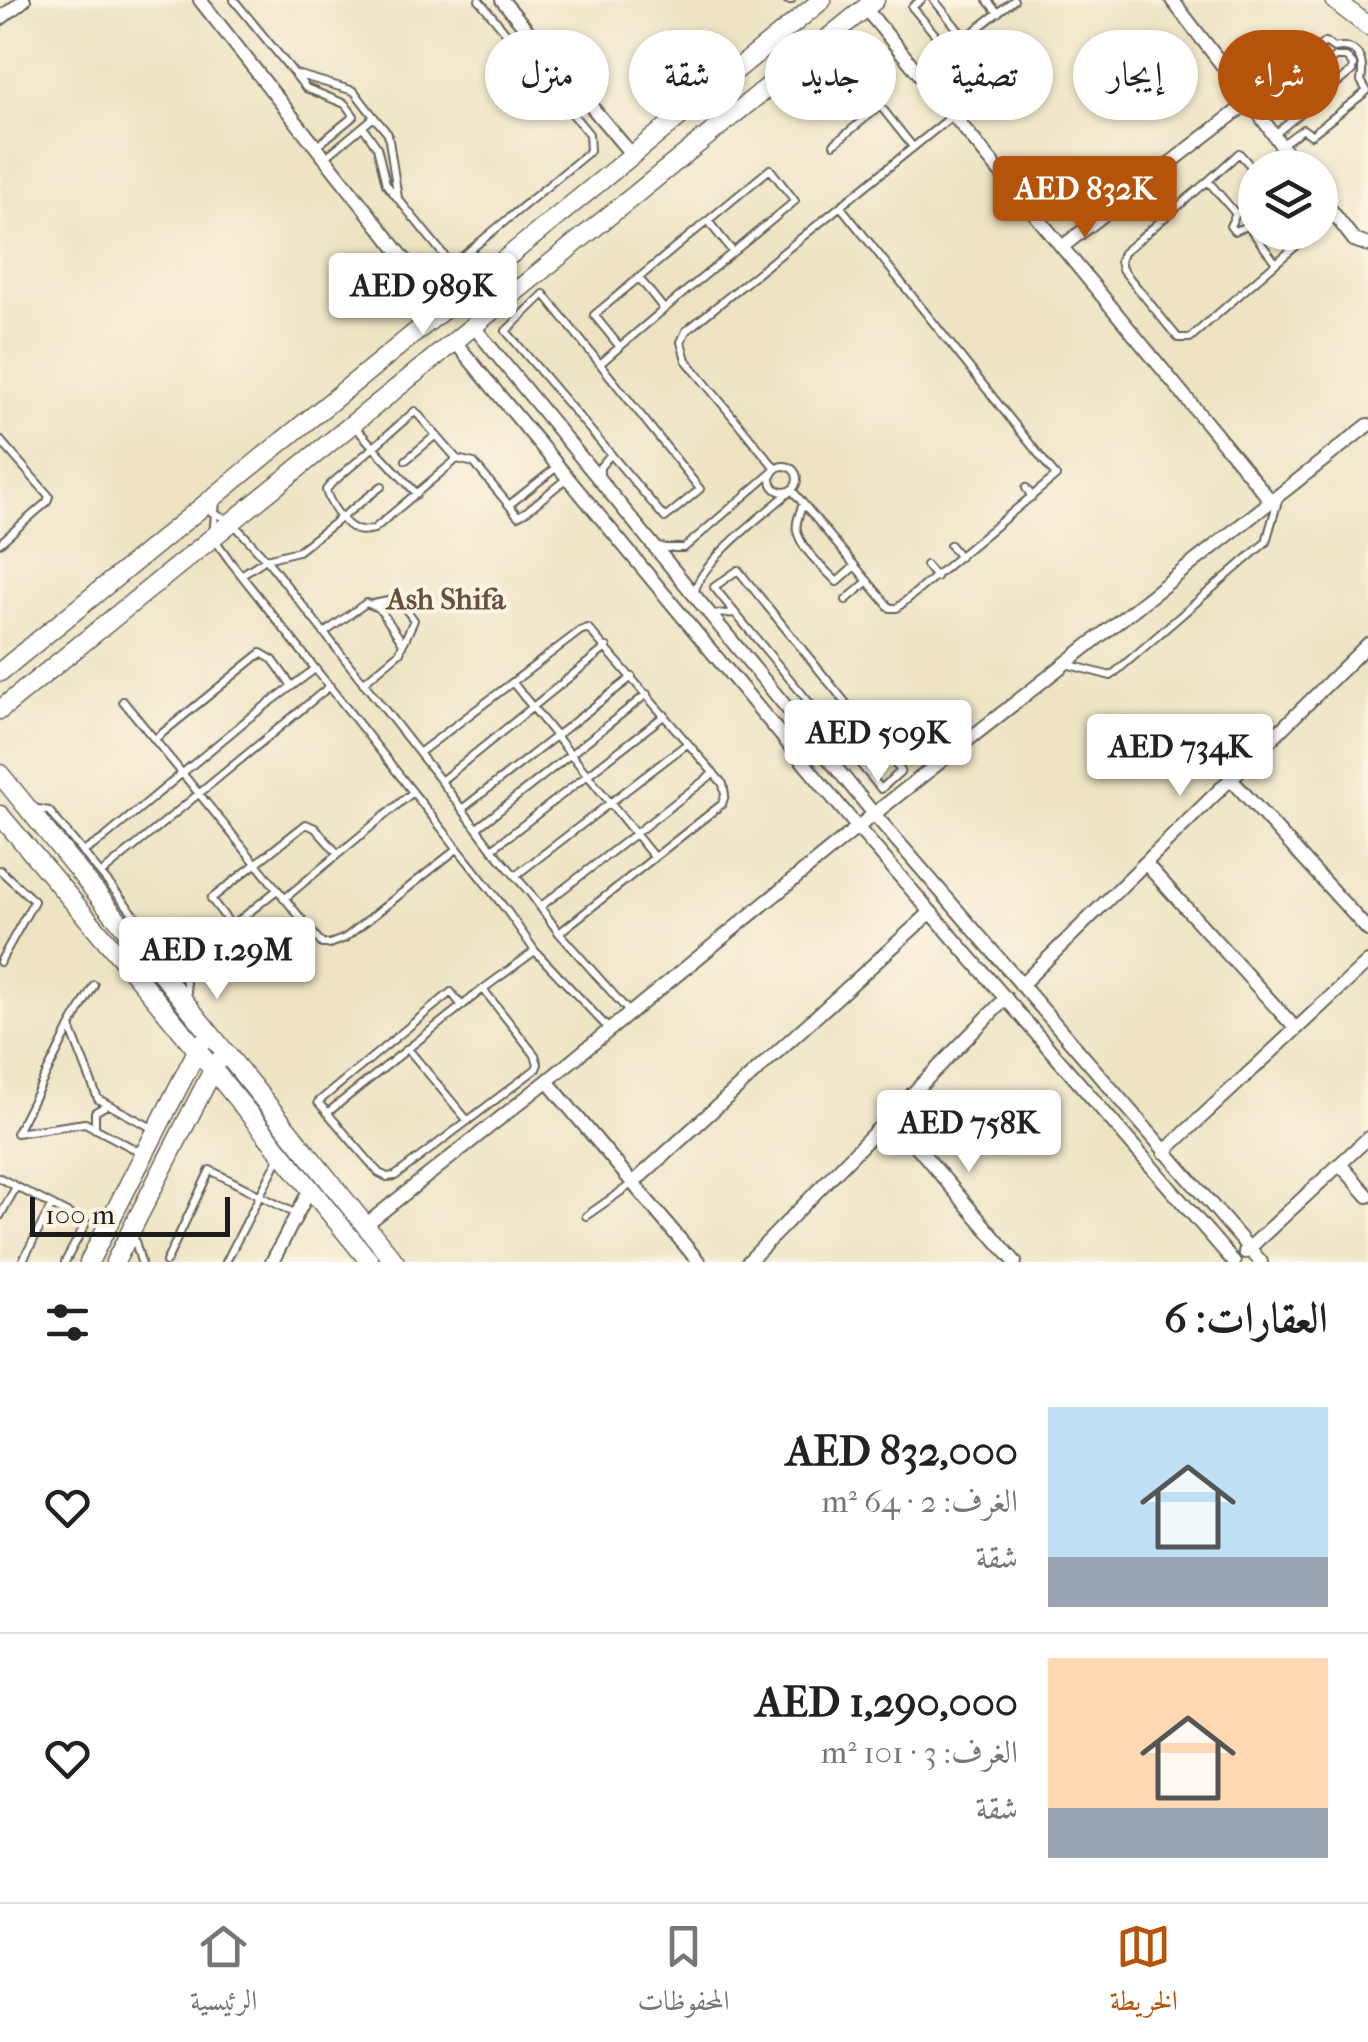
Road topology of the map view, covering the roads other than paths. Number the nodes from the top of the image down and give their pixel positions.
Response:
1 (24, 0) edge
2 (200, 0) edge
3 (234, 0) edge
4 (479, 0) edge
5 (502, 0) edge
6 (822, 0) edge
7 (921, 0) edge
8 (934, 0) edge
9 (986, 0) edge
10 (1014, 0) edge
11 (1172, 0) edge
12 (1334, 0) edge
13 (870, 4) edge
14 (998, 13) junction
15 (0, 20) edge
16 (1368, 26) edge
17 (930, 30) edge
18 (958, 30) edge
19 (976, 30) edge
20 (1340, 47) edge
21 (1340, 56) edge
22 (1218, 60) edge
23 (916, 70) edge
24 (292, 73) junction
25 (1340, 83) edge
26 (367, 107) junction
27 (1340, 112) edge
28 (354, 116) junction
29 (374, 117) junction
30 (863, 120) edge
31 (891, 120) edge
32 (947, 120) edge
33 (957, 120) edge
34 (1243, 120) edge
35 (1264, 120) edge
36 (1300, 120) edge
37 (1330, 120) edge
38 (362, 127) junction
39 (1278, 140) junction
40 (834, 144) dead end
41 (913, 148) junction
42 (1285, 150) edge
43 (320, 153) junction
44 (1238, 154) edge
45 (632, 156) junction
46 (1208, 181) junction
47 (398, 199) junction
48 (840, 207) junction
49 (1236, 214) joint
50 (1338, 219) edge
51 (708, 221) junction
52 (1238, 228) edge
53 (1368, 245) edge
54 (1062, 247) junction
55 (1268, 250) edge
56 (1290, 250) edge
57 (733, 252) junction
58 (1276, 262) junction
59 (638, 278) junction
60 (444, 309) junction
61 (664, 309) junction
62 (474, 328) junction
63 (456, 342) junction
64 (620, 346) junction
65 (600, 364) junction
66 (334, 399) junction
67 (354, 425) junction
68 (1365, 433) edge
69 (436, 435) junction
70 (0, 440) edge
71 (374, 447) junction
72 (611, 454) junction
73 (581, 458) junction
74 (457, 459) junction
75 (406, 460) dead end
76 (776, 469) junction
77 (563, 472) junction
78 (600, 482) junction
79 (382, 486) dead end
80 (1026, 488) dead end
81 (792, 490) junction
82 (417, 494) junction
83 (1032, 496) junction
84 (1276, 497) junction
85 (510, 505) junction
86 (803, 505) junction
87 (210, 507) junction
88 (1000, 511) dead end
89 (343, 518) junction
90 (1006, 518) junction
91 (233, 522) junction
92 (213, 537) junction
93 (0, 543) edge
94 (652, 544) junction
95 (950, 545) dead end
96 (960, 557) junction
97 (266, 560) junction
98 (926, 565) dead end
99 (855, 566) junction
100 (241, 575) junction
101 (936, 577) junction
102 (868, 582) junction
103 (694, 596) junction
104 (846, 600) dead end
105 (374, 604) junction
106 (734, 613) junction
107 (712, 614) junction
108 (324, 633) junction
109 (403, 644) junction
110 (607, 647) junction
111 (1367, 648) edge
112 (1065, 664) junction
113 (315, 668) junction
114 (0, 672) edge
115 (632, 676) junction
116 (363, 683) junction
117 (513, 683) junction
118 (292, 686) junction
119 (330, 686) junction
120 (647, 694) junction
121 (123, 701) dead end
122 (532, 707) junction
123 (0, 710) edge
124 (664, 715) junction
125 (556, 736) junction
126 (155, 739) junction
127 (688, 743) junction
128 (419, 754) junction
129 (571, 755) junction
130 (856, 759) junction
131 (183, 773) junction
132 (714, 773) junction
133 (0, 774) edge
134 (588, 775) junction
135 (1231, 779) junction
136 (441, 781) junction
137 (848, 782) junction
138 (414, 792) junction
139 (199, 793) junction
140 (610, 803) junction
141 (26, 807) junction
142 (462, 809) junction
143 (874, 814) junction
144 (0, 815) edge
145 (478, 828) junction
146 (858, 828) junction
147 (635, 834) junction
148 (457, 849) junction
149 (492, 849) junction
150 (83, 852) junction
151 (338, 854) junction
152 (654, 857) junction
153 (255, 863) junction
154 (1145, 863) junction
155 (0, 870) edge
156 (101, 874) junction
157 (516, 876) junction
158 (277, 890) junction
159 (284, 899) junction
160 (540, 906) junction
161 (931, 912) junction
162 (1368, 930) edge
163 (559, 933) junction
164 (536, 950) junction
165 (0, 962) edge
166 (1368, 962) edge
167 (94, 984) dead end
168 (1021, 984) junction
169 (482, 989) junction
170 (1006, 998) junction
171 (189, 1005) junction
172 (462, 1006) junction
173 (630, 1014) junction
174 (70, 1027) junction
175 (1296, 1029) junction
176 (209, 1030) junction
177 (610, 1030) junction
178 (408, 1049) junction
179 (224, 1050) junction
180 (198, 1051) junction
181 (213, 1070) junction
182 (547, 1081) junction
183 (108, 1104) junction
184 (328, 1114) junction
185 (892, 1116) junction
186 (468, 1121) junction
187 (95, 1128) junction
188 (157, 1130) junction
189 (1368, 1138) edge
190 (1164, 1152) junction
191 (281, 1154) junction
192 (145, 1155) junction
193 (1340, 1164) junction
194 (0, 1178) edge
195 (633, 1184) junction
196 (16, 1186) junction
197 (310, 1190) junction
198 (260, 1195) junction
199 (1368, 1196) edge
200 (52, 1205) junction
201 (297, 1215) junction
202 (0, 1216) edge
203 (586, 1216) dead end
204 (132, 1230) junction
205 (363, 1235) junction
206 (1248, 1248) junction
207 (22, 1262) edge
208 (65, 1262) edge
209 (89, 1262) edge
210 (115, 1262) edge
211 (141, 1262) edge
212 (166, 1262) edge
213 (226, 1262) edge
214 (272, 1262) edge
215 (370, 1262) edge
216 (394, 1262) edge
217 (699, 1262) edge
218 (748, 1262) edge
219 (1015, 1262) edge
220 (1235, 1262) edge
221 (1261, 1262) edge

1 - 15 street
2 - 43 street
3 - 24 lane
4 - 47 lane
5 - 45 street
6 - 45 street
7 - 17 lane
8 - 18 lane
9 - 14 lane
10 - 14 lane
11 - 22 street
12 - 16 street
13 - 23 street
13 - 62 street
14 - 19 lane
20 - 27 lane
21 - 25 lane
24 - 26 lane
24 - 28 lane
26 - 28 lane
26 - 29 lane
28 - 43 lane
29 - 38 lane
29 - 47 lane
30 - 40 lane
31 - 41 lane
32 - 41 lane
33 - 54 street
34 - 54 street
35 - 39 street
36 - 39 lane
37 - 39 lane
38 - 43 lane
38 - 47 lane
39 - 42 street
41 - 48 lane
43 - 60 street
44 - 46 lane
45 - 60 street
46 - 49 lane
46 - 58 lane
48 - 76 lane
48 - 83 lane
49 - 52 lane
50 - 53 street
51 - 57 lane
51 - 57 lane
51 - 59 lane
54 - 84 street
55 - 58 lane
56 - 58 lane
57 - 61 lane
59 - 61 lane
59 - 64 lane
60 - 66 street
61 - 64 lane
62 - 63 street
62 - 73 street
63 - 67 street
63 - 77 street
64 - 65 lane
65 - 72 lane
65 - 72 lane
66 - 67 street
66 - 87 street
67 - 71 lane
67 - 91 street
68 - 84 street
69 - 71 lane
69 - 74 lane
69 - 75 lane
70 - 93 lane
71 - 82 lane
71 - 89 lane
72 - 78 lane
73 - 77 street
73 - 78 street
74 - 82 lane
74 - 85 lane
76 - 81 lane
76 - 81 lane
76 - 94 lane
77 - 85 lane
77 - 85 lane
77 - 146 street
78 - 94 street
79 - 89 lane
80 - 83 lane
81 - 86 lane
81 - 103 lane
82 - 89 lane
83 - 90 lane
84 - 112 street
84 - 112 lane
86 - 99 lane
86 - 99 lane
87 - 91 lane
87 - 92 lane
87 - 114 street
88 - 90 lane
89 - 97 lane
90 - 96 lane
91 - 92 street
91 - 97 lane
92 - 100 lane
92 - 123 street
94 - 103 street
95 - 96 lane
96 - 101 lane
97 - 100 lane
97 - 108 lane
98 - 101 lane
99 - 102 lane
100 - 113 lane
101 - 102 lane
102 - 104 lane
103 - 107 street
105 - 108 lane
105 - 109 lane
105 - 109 lane
106 - 107 lane
106 - 130 lane
106 - 130 lane
107 - 137 street
108 - 116 lane
109 - 116 lane
110 - 115 lane
110 - 117 lane
110 - 122 lane
111 - 135 street
112 - 143 street
113 - 118 lane
113 - 119 lane
115 - 120 lane
115 - 125 lane
116 - 128 lane
117 - 122 lane
117 - 128 lane
118 - 126 lane
118 - 131 lane
119 - 138 lane
119 - 139 lane
120 - 124 lane
120 - 129 lane
121 - 126 lane
122 - 125 lane
122 - 136 lane
124 - 127 lane
124 - 134 lane
125 - 129 lane
125 - 142 lane
126 - 131 lane
127 - 132 lane
127 - 140 lane
128 - 136 lane
129 - 134 lane
129 - 145 lane
130 - 137 lane
131 - 139 lane
131 - 150 lane
132 - 147 lane
132 - 152 lane
133 - 141 street
134 - 140 lane
134 - 149 lane
135 - 154 street
135 - 162 street
136 - 142 lane
137 - 143 street
138 - 148 lane
138 - 151 lane
139 - 153 lane
139 - 156 lane
140 - 147 lane
140 - 157 lane
141 - 150 lane
141 - 171 street
142 - 145 lane
143 - 146 street
143 - 168 street
144 - 180 street
145 - 149 lane
146 - 161 street
146 - 173 street
147 - 152 lane
147 - 160 lane
148 - 159 lane
148 - 164 lane
149 - 157 lane
150 - 156 lane
151 - 153 lane
151 - 159 lane
152 - 163 lane
153 - 158 lane
153 - 158 lane
154 - 168 street
154 - 175 street
155 - 165 lane
156 - 171 lane
157 - 160 lane
158 - 159 lane
160 - 163 lane
161 - 170 street
161 - 195 street
163 - 173 lane
164 - 169 lane
164 - 177 lane
166 - 175 street
167 - 174 lane
168 - 190 street
169 - 172 lane
169 - 186 lane
170 - 185 street
170 - 220 street
171 - 176 street
172 - 178 lane
172 - 184 lane
173 - 177 street
174 - 183 lane
174 - 187 lane
175 - 190 street
176 - 179 street
176 - 180 street
177 - 182 street
178 - 184 lane
178 - 186 lane
179 - 181 street
179 - 205 street
180 - 181 street
180 - 188 street
181 - 191 street
181 - 204 street
182 - 195 street
182 - 205 street
183 - 187 lane
183 - 188 lane
184 - 186 lane
185 - 218 street
185 - 219 street
187 - 192 lane
188 - 192 street
189 - 193 street
190 - 206 street
191 - 197 street
191 - 198 lane
192 - 209 street
193 - 199 street
193 - 206 street
194 - 196 lane
195 - 203 lane
195 - 217 street
196 - 200 lane
196 - 202 lane
197 - 201 street
197 - 205 street
198 - 201 lane
198 - 212 lane
198 - 213 lane
200 - 207 lane
200 - 208 lane
201 - 214 street
204 - 210 street
204 - 211 lane
205 - 215 street
205 - 216 street
206 - 220 street
206 - 221 street

